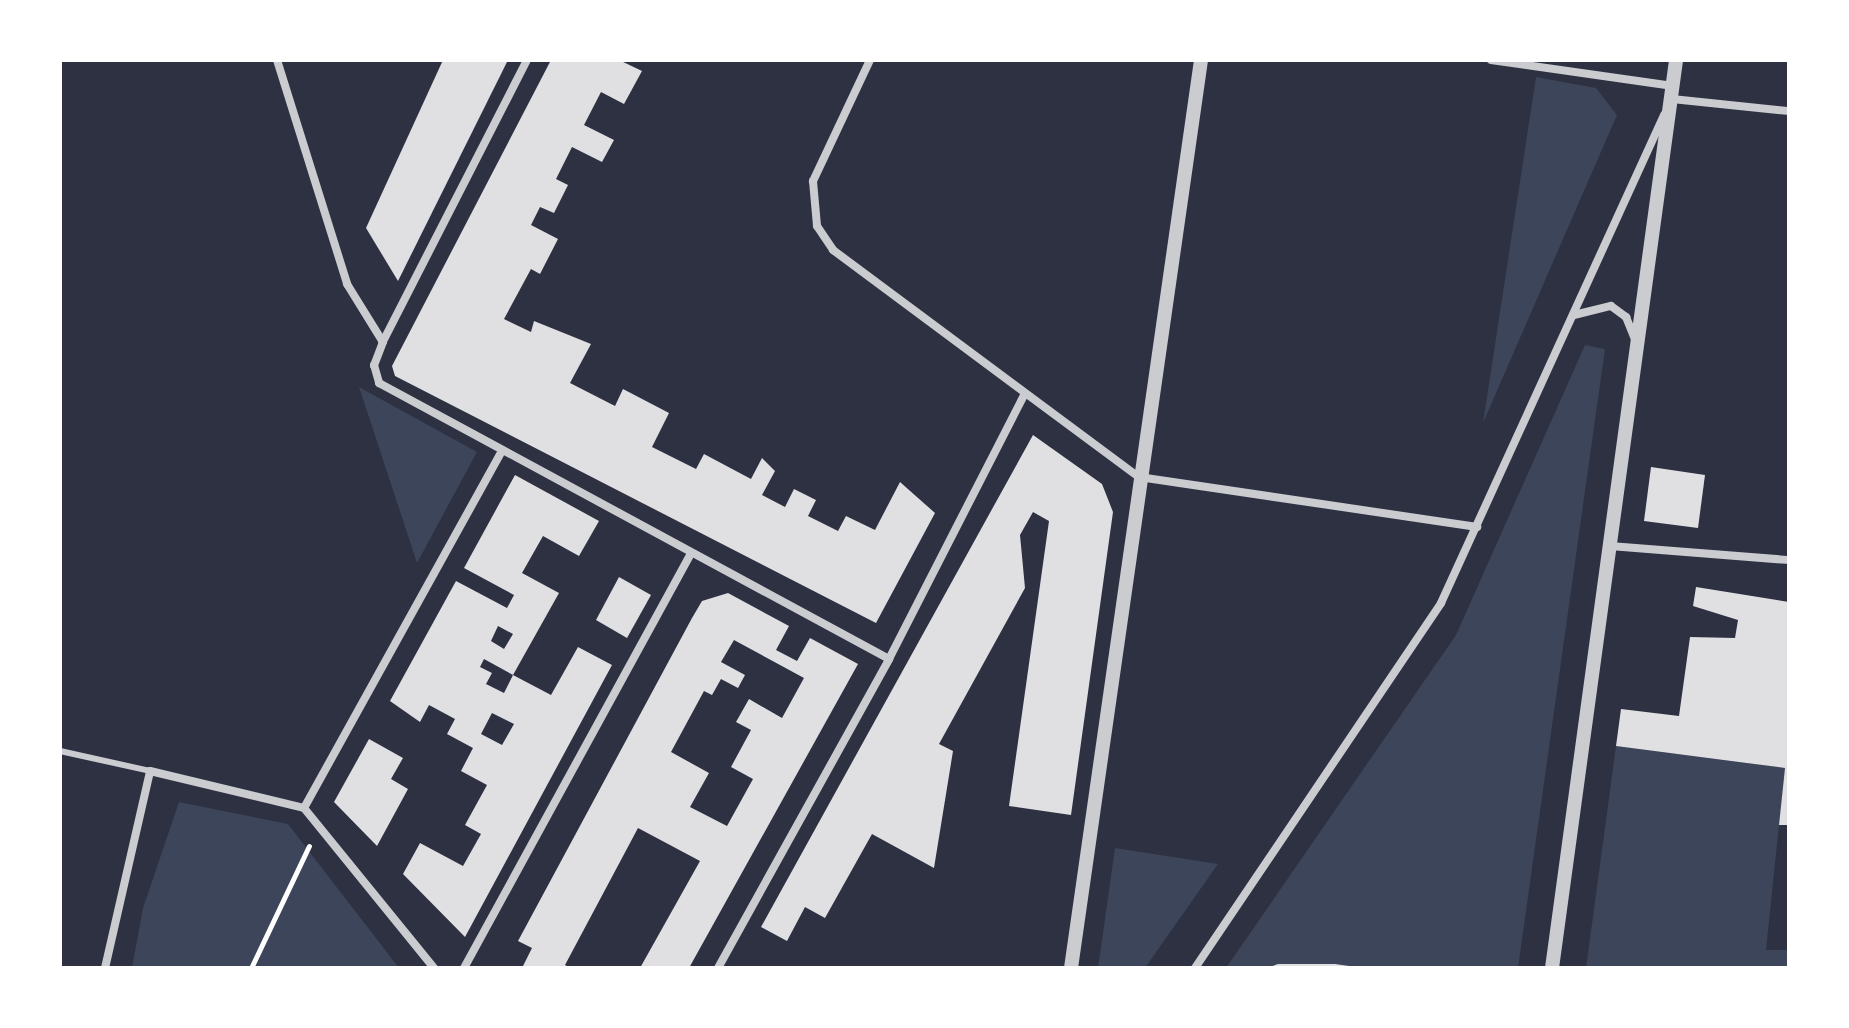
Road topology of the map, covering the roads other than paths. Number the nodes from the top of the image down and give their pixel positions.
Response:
1 (277, 60) edge
2 (527, 60) edge
3 (870, 60) edge
4 (1201, 60) edge
5 (1491, 60) edge
6 (1676, 60) edge
7 (1672, 92) junction
8 (1789, 111) edge
9 (1572, 316) junction
10 (383, 342) junction
11 (1638, 351) junction
12 (1024, 395) junction
13 (500, 454) junction
14 (1139, 477) junction
15 (1477, 527) junction
16 (1610, 546) junction
17 (691, 554) junction
18 (1789, 560) edge
19 (889, 659) junction
20 (60, 751) edge
21 (150, 771) junction
22 (304, 808) junction
23 (105, 968) edge
24 (434, 968) edge
25 (464, 968) edge
26 (718, 968) edge
27 (1071, 968) edge
28 (1195, 968) edge
29 (1552, 968) edge

1 - 10 street
2 - 10 street
3 - 12 street
4 - 14 street
5 - 7 street
6 - 7 street
7 - 8 street
7 - 9 street
7 - 11 street
9 - 11 street
9 - 15 street
10 - 13 street
11 - 16 street
12 - 14 street
12 - 19 street
13 - 17 street
13 - 22 street
14 - 15 street
14 - 27 street
15 - 28 street
16 - 18 street
16 - 29 street
17 - 19 street
17 - 25 street
19 - 26 street
20 - 21 lane
21 - 22 street
21 - 23 street
22 - 24 street

